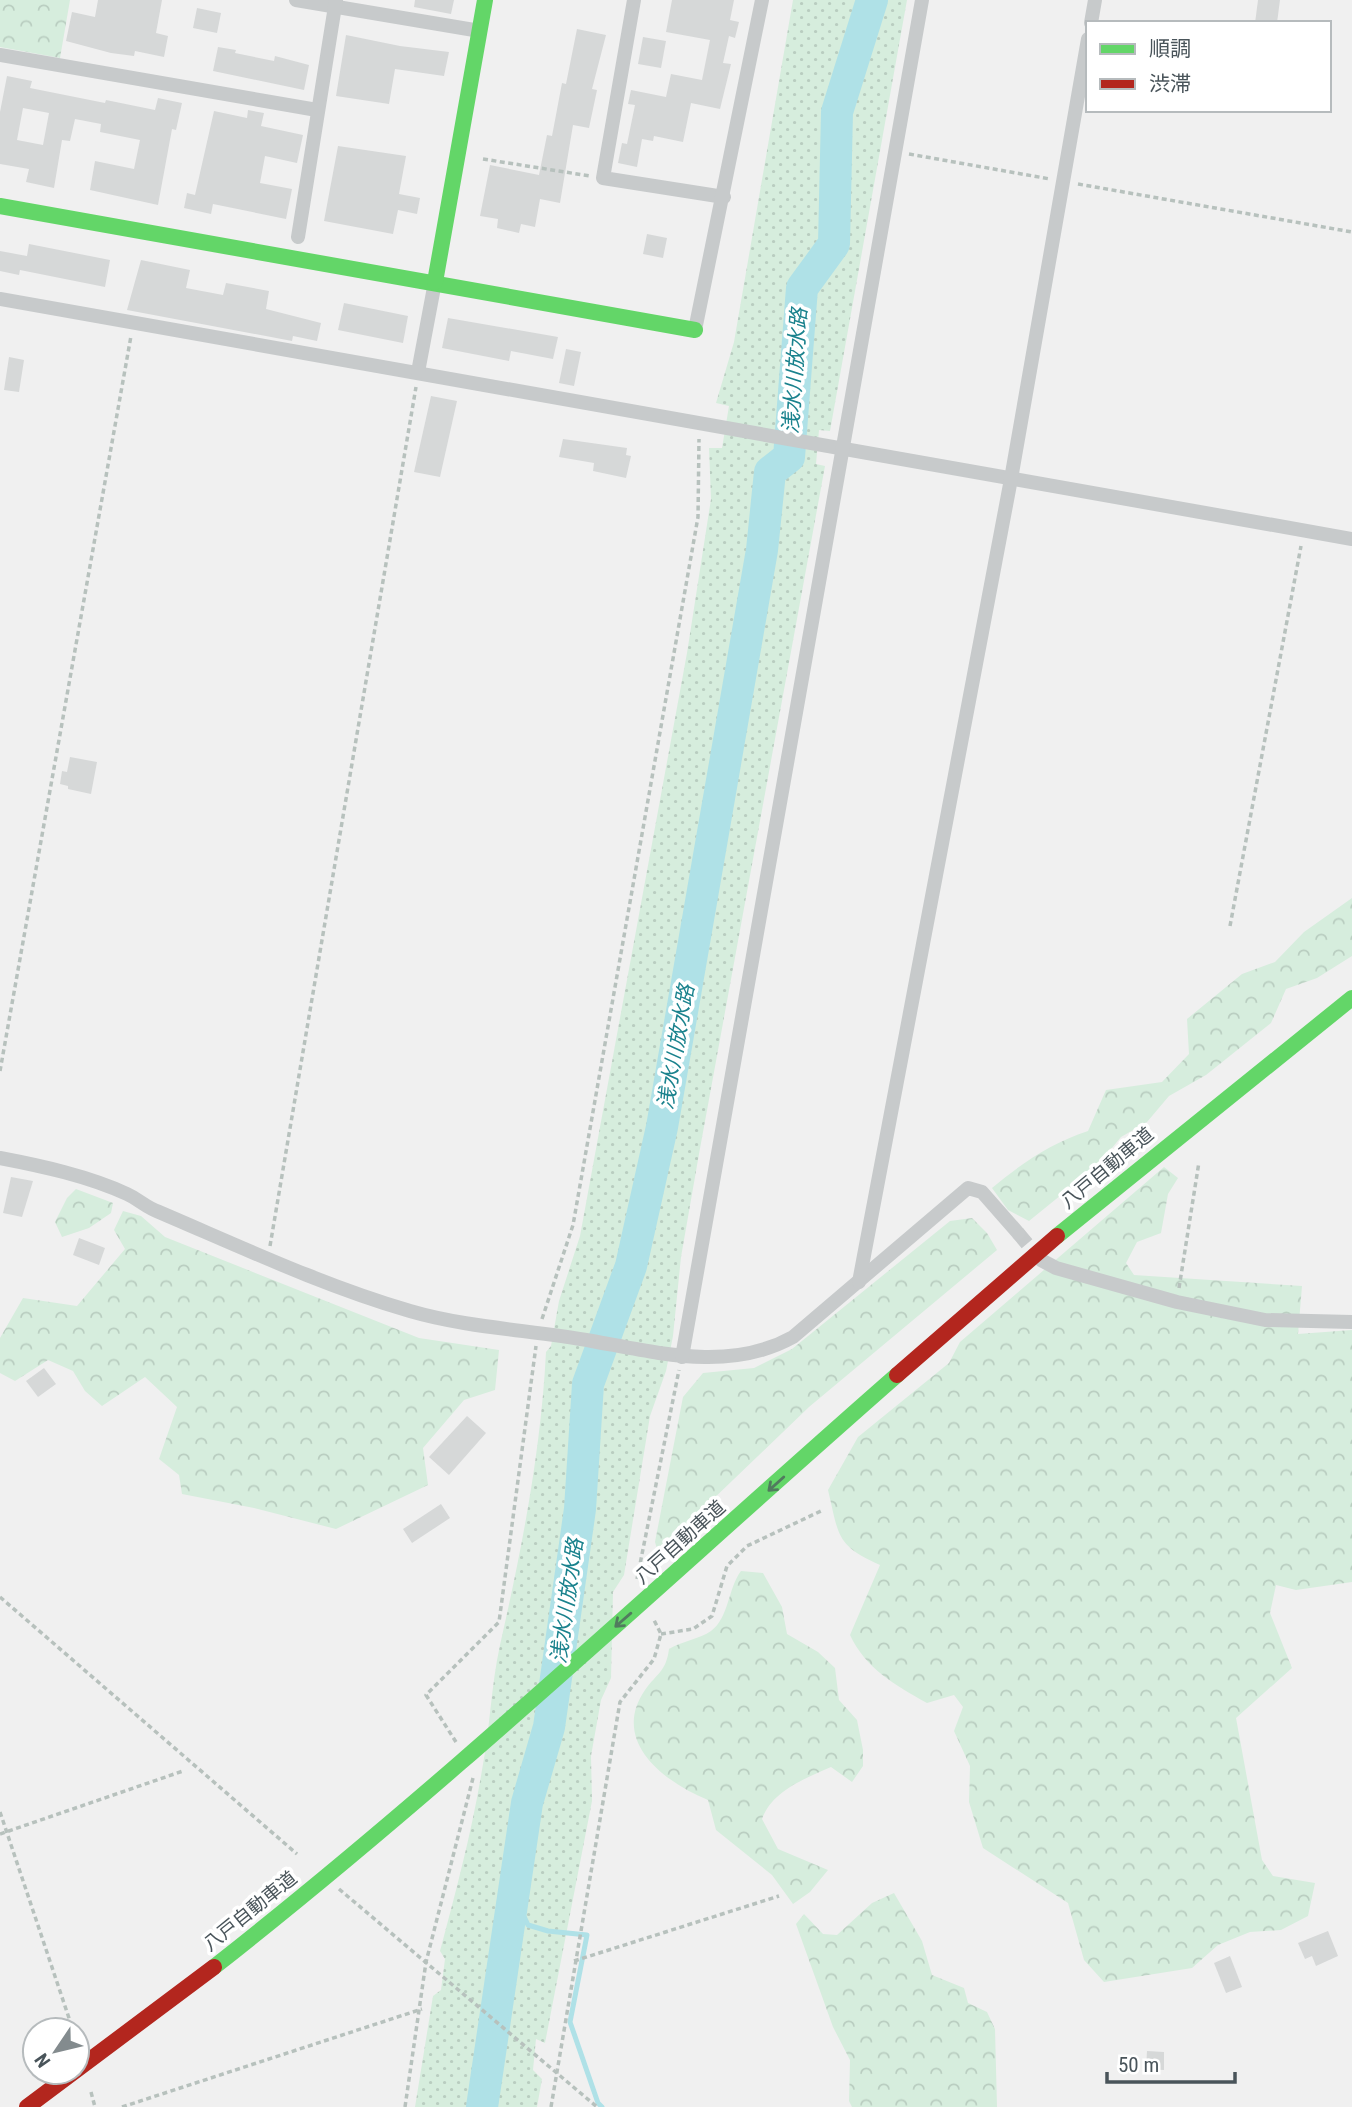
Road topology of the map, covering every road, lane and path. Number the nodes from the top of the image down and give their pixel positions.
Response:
1 (296, 0) edge
2 (485, 0) edge
3 (634, 0) edge
4 (762, 0) edge
5 (922, 0) edge
6 (1095, 0) edge
7 (335, 3) edge
8 (1091, 21) edge
9 (480, 31) junction
10 (1086, 50) edge
11 (0, 55) edge
12 (317, 110) junction
13 (897, 152) junction
14 (483, 159) dead end
15 (603, 178) junction
16 (1061, 181) junction
17 (724, 197) junction
18 (0, 206) edge
19 (1352, 232) edge
20 (298, 237) dead end
21 (435, 282) junction
22 (0, 299) edge
23 (134, 324) junction
24 (695, 330) joint
25 (418, 372) junction
26 (706, 424) junction
27 (841, 446) junction
28 (1011, 478) junction
29 (1304, 530) junction
30 (1352, 539) edge
31 (1230, 926) dead end
32 (1352, 982) edge
33 (1352, 998) edge
34 (0, 1071) edge
35 (0, 1158) edge
36 (1199, 1162) dead end
37 (1018, 1233) tunnel mouth
38 (268, 1258) junction
39 (1041, 1260) tunnel mouth
40 (859, 1282) junction
41 (1177, 1302) junction
42 (1352, 1322) edge
43 (538, 1331) junction
44 (682, 1357) junction
45 (823, 1510) dead end
46 (670, 1570) junction
47 (637, 1581) dead end
48 (0, 1597) edge
49 (651, 1613) dead end
50 (661, 1634) junction
51 (461, 1750) dead end
52 (183, 1771) dead end
53 (475, 1772) dead end
54 (429, 1781) junction
55 (0, 1812) edge
56 (6, 1832) junction
57 (0, 1834) edge
58 (297, 1854) dead end
59 (336, 1886) dead end
60 (779, 1896) dead end
61 (574, 1961) junction
62 (426, 1962) junction
63 (422, 2009) junction
64 (69, 2016) edge
65 (91, 2045) edge
66 (558, 2073) junction
67 (35, 2086) edge
68 (91, 2092) dead end
69 (6, 2107) edge
70 (27, 2107) edge
71 (95, 2107) edge
72 (122, 2107) edge
73 (405, 2107) edge
74 (551, 2107) edge
75 (597, 2107) edge

1 - 7 street
2 - 9 main road
3 - 15 street
4 - 17 street
5 - 13 street
6 - 8 street
7 - 9 street
7 - 12 street
9 - 21 main road
10 - 16 street
11 - 12 street
12 - 20 street
13 - 16 path
13 - 27 street
14 - 15 path
15 - 17 street
16 - 19 path
16 - 28 street
17 - 24 street
18 - 21 main road
21 - 24 main road
21 - 25 street
22 - 23 street
23 - 25 street
23 - 34 path
25 - 26 street
25 - 38 path
26 - 27 street
26 - 43 path
27 - 28 street
27 - 44 street
28 - 29 street
28 - 40 street
29 - 30 street
29 - 31 path
32 - 46 main road, 八戸自動車道
33 -> 46 main road, 八戸自動車道
35 - 38 street
36 - 41 path
37 - 40 street
38 - 43 street
39 - 41 street
40 - 44 street
41 - 42 street
43 - 44 street
43 - 51 path
44 - 47 path
45 - 50 path
46 - 54 main road, 八戸自動車道
48 - 58 path
49 - 50 path
50 - 61 path
52 - 56 path
53 - 62 path
54 - 65 main road, 八戸自動車道
54 - 70 main road, 八戸自動車道
55 - 56 path
56 - 57 path
56 - 64 path
59 - 62 path
60 - 61 path
61 - 66 path
62 - 63 path
62 - 66 path
63 - 72 path
63 - 73 path
66 - 74 path
66 - 75 path
67 - 69 main road
68 - 71 path

